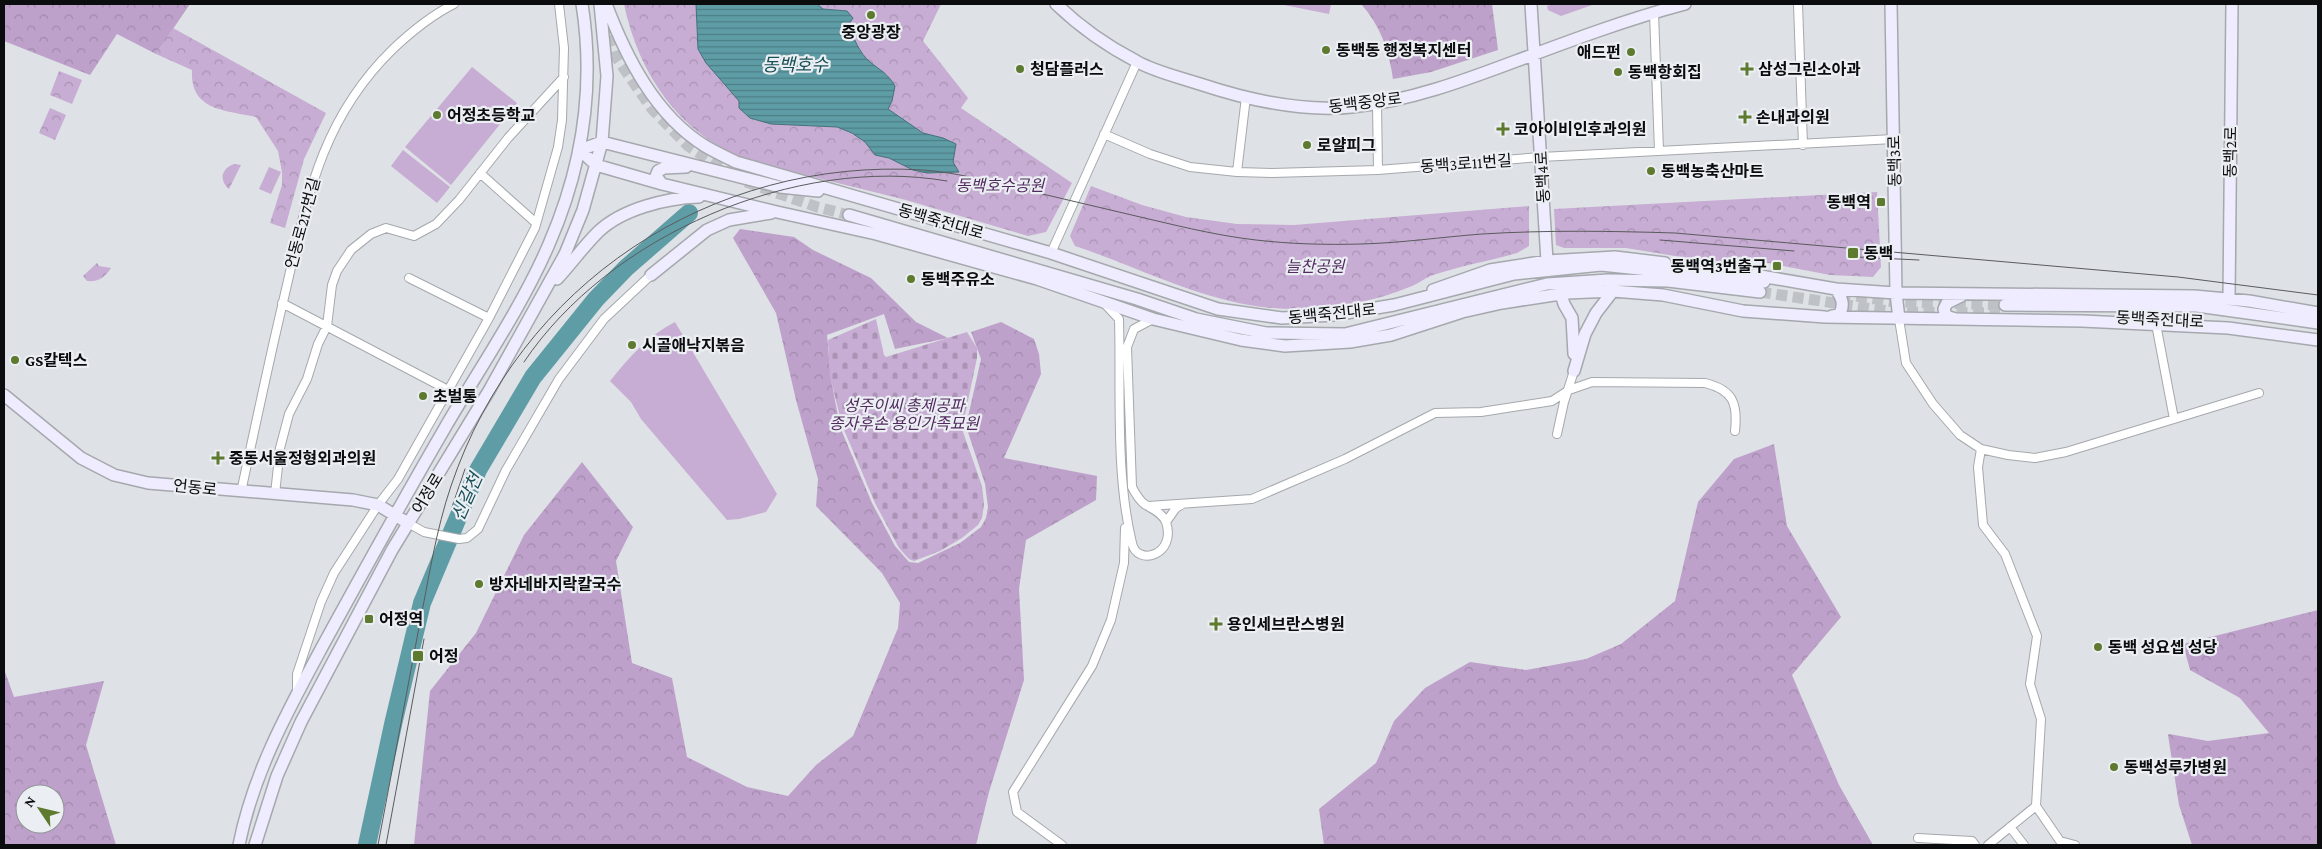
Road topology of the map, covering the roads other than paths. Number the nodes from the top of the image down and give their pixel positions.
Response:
1 (454, 4) edge
2 (559, 4) edge
3 (582, 4) edge
4 (600, 4) edge
5 (606, 4) edge
6 (1056, 4) edge
7 (1531, 4) edge
8 (1685, 4) edge
9 (1798, 4) edge
10 (1891, 4) edge
11 (2232, 4) edge
12 (1654, 13) junction
13 (1535, 54) junction
14 (1136, 62) junction
15 (564, 77) junction
16 (1246, 97) junction
17 (1377, 103) junction
18 (1104, 134) junction
19 (1894, 139) junction
20 (602, 142) junction
21 (1803, 145) junction
22 (580, 150) junction
23 (1659, 151) junction
24 (1541, 157) junction
25 (596, 165) junction
26 (701, 166) junction
27 (1378, 170) junction
28 (1237, 172) junction
29 (480, 173) junction
30 (662, 184) junction
31 (852, 195) junction
32 (713, 197) junction
33 (777, 212) junction
34 (849, 215) tunnel mouth
35 (536, 224) junction
36 (1051, 253) junction
37 (1546, 261) junction
38 (652, 274) joint
39 (409, 278) dead end
40 (1836, 289) junction
41 (1613, 291) junction
42 (1896, 293) junction
43 (544, 294) junction
44 (1561, 294) junction
45 (1965, 295) junction
46 (2229, 299) junction
47 (282, 303) junction
48 (1104, 303) junction
49 (1394, 305) junction
50 (2318, 313) edge
51 (1826, 317) junction
52 (489, 318) junction
53 (1899, 318) junction
54 (1153, 319) junction
55 (1957, 319) junction
56 (1202, 320) junction
57 (2318, 323) edge
58 (2156, 324) junction
59 (327, 326) junction
60 (1377, 326) junction
61 (2318, 335) edge
62 (1241, 340) junction
63 (2318, 340) edge
64 (1350, 342) junction
65 (1574, 371) junction
66 (448, 390) junction
67 (1569, 390) junction
68 (2259, 393) dead end
69 (4, 396) edge
70 (2174, 419) junction
71 (1735, 431) dead end
72 (1557, 434) dead end
73 (1981, 449) junction
74 (241, 492) junction
75 (275, 494) junction
76 (1184, 504) junction
77 (378, 505) junction
78 (1148, 506) junction
79 (395, 514) junction
80 (1126, 516) junction
81 (1166, 522) junction
82 (408, 523) junction
83 (1135, 551) junction
84 (1124, 563) junction
85 (297, 693) junction
86 (2036, 806) junction
87 (2010, 827) junction
88 (1918, 838) dead end
89 (239, 845) edge
90 (255, 845) edge
91 (1062, 845) edge
92 (1975, 845) edge
93 (1988, 845) edge
94 (2024, 845) edge
95 (2075, 845) edge

1 - 47 street, 언동로217번길
2 - 15 street
3 - 22 main road
4 - 20 main road
5 - 31 main road
6 - 14 main road, 동백중앙로
7 - 13 main road, 동백4로
8 - 12 main road, 동백중앙로
9 - 21 street
10 - 19 main road, 동백3로
11 - 46 main road, 동백2로
12 - 13 main road, 동백중앙로
12 - 23 street
13 - 17 main road, 동백중앙로
13 - 24 main road, 동백4로
14 - 16 main road, 동백중앙로
14 - 18 street
15 - 29 street
15 - 35 street
16 - 17 main road, 동백중앙로
16 - 28 street
17 - 27 street
18 - 28 street, 동백3로11번길
18 - 36 street
19 - 21 street, 동백3로11번길
19 - 42 main road, 동백3로
20 - 22 main road
20 - 25 main road, 어정로
20 - 26 main road
21 - 23 street, 동백3로11번길
22 - 25 main road
22 - 79 main road, 어정로
23 - 24 street, 동백3로11번길
24 - 27 street, 동백3로11번길
24 - 37 main road, 동백4로
25 - 30 main road
25 - 43 main road, 어정로
26 - 30 main road
26 - 31 main road
27 - 28 street, 동백3로11번길
29 - 35 street
29 - 59 street
30 - 32 main road
31 - 36 main road, 동백죽전대로
32 - 33 main road
32 - 43 main road
33 - 38 main road
33 - 48 main road
34 - 56 main road, 동백죽전대로
35 - 52 street
36 - 49 main road, 동백죽전대로
37 - 40 main road
37 - 49 main road
38 - 82 street
39 - 52 street
40 - 42 main road
40 - 51 main road
41 - 44 main road
41 - 51 main road
41 - 65 main road
42 - 45 main road
42 - 53 main road, 동백3로
43 - 82 main road, 어정로
44 - 64 main road
44 - 65 main road
45 - 46 main road
45 - 55 main road
46 - 50 main road
47 - 59 street
47 - 74 street, 언동로217번길
48 - 54 main road
48 - 80 street
49 - 60 main road, 동백죽전대로
51 - 53 main road
52 - 66 street
53 - 55 main road
53 - 73 street
54 - 62 main road
54 - 78 street
55 - 58 main road
56 - 60 main road, 동백죽전대로
56 - 62 main road
57 - 61 main road, 동백죽전대로
58 - 63 main road
58 - 70 street
59 - 66 street
59 - 75 street
60 - 64 main road
62 - 64 main road
65 - 67 street
66 - 77 street
67 - 71 street
67 - 72 street
67 - 76 street
68 - 70 street
69 - 74 main road, 언동로
70 - 73 street
73 - 86 street
74 - 75 main road, 언동로
75 - 77 main road, 언동로
76 - 78 street
76 - 81 street
77 - 79 main road, 언동로
77 - 85 street
78 - 81 street
79 - 82 main road, 언동로
79 - 85 main road, 어정로
80 - 83 street
80 - 84 street
81 - 83 street
82 - 90 main road, 어정로
83 - 84 street
84 - 91 street
85 - 89 main road, 어정로
86 - 87 street
86 - 95 street
87 - 93 street
87 - 94 street
88 - 92 street

